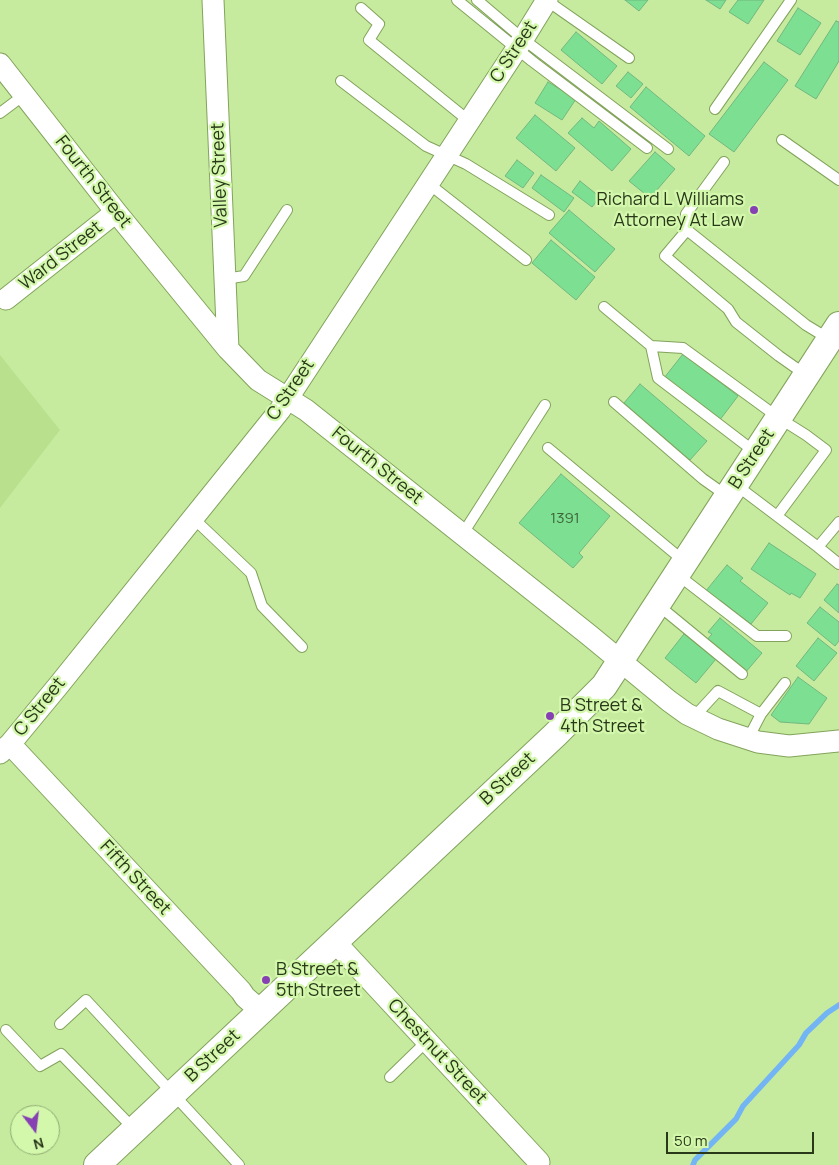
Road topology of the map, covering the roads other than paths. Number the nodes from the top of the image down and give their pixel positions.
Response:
1 (213, 0) edge
2 (456, 0) edge
3 (477, 0) edge
4 (547, 0) edge
5 (791, 0) edge
6 (361, 8) dead end
7 (520, 44) junction
8 (629, 58) dead end
9 (0, 64) edge
10 (341, 80) dead end
11 (24, 95) junction
12 (715, 110) dead end
13 (0, 113) edge
14 (469, 121) junction
15 (782, 140) dead end
16 (647, 148) dead end
17 (668, 149) dead end
18 (446, 155) junction
19 (724, 162) dead end
20 (839, 180) edge
21 (429, 184) junction
22 (287, 210) dead end
23 (116, 212) junction
24 (549, 215) dead end
25 (687, 230) junction
26 (526, 260) dead end
27 (225, 279) junction
28 (6, 299) dead end
29 (604, 307) dead end
30 (834, 332) edge
31 (651, 346) junction
32 (228, 349) junction
33 (806, 376) junction
34 (288, 398) junction
35 (614, 402) dead end
36 (545, 405) dead end
37 (779, 418) junction
38 (548, 448) dead end
39 (756, 453) junction
40 (732, 491) junction
41 (777, 516) junction
42 (192, 517) junction
43 (839, 522) edge
44 (462, 534) junction
45 (818, 547) junction
46 (839, 564) edge
47 (681, 568) junction
48 (658, 605) junction
49 (786, 636) dead end
50 (302, 647) dead end
51 (620, 662) junction
52 (742, 674) dead end
53 (786, 682) dead end
54 (761, 714) junction
55 (694, 717) junction
56 (748, 739) junction
57 (839, 741) edge
58 (5, 749) edge
59 (334, 942) junction
60 (261, 1011) junction
61 (60, 1024) dead end
62 (6, 1030) dead end
63 (427, 1041) junction
64 (390, 1077) dead end
65 (172, 1094) junction
66 (134, 1130) junction
67 (539, 1162) dead end
68 (97, 1165) edge
69 (239, 1165) edge

1 - 27 street, Valley Street
2 - 7 lane
3 - 7 lane
4 - 7 street, C Street
4 - 8 lane
5 - 12 lane
6 - 14 lane
7 - 14 street, C Street
7 - 16 lane
7 - 17 lane
9 - 11 street, Fourth Street
10 - 18 lane
11 - 13 lane
11 - 23 street, Fourth Street
14 - 18 street, C Street
15 - 20 lane
18 - 21 street, C Street
18 - 24 lane
19 - 25 lane
21 - 26 lane
21 - 34 street, C Street
22 - 27 lane
23 - 28 street, Ward Street
23 - 32 street, Fourth Street
25 - 30 lane
25 - 33 lane
27 - 32 street, Valley Street
29 - 31 lane
30 - 33 street, B Street
31 - 37 lane
31 - 39 lane
32 - 34 street, Fourth Street
33 - 37 street, B Street
34 - 42 street, C Street
34 - 44 street, Fourth Street
35 - 40 lane
36 - 44 lane
37 - 39 street, B Street
37 - 41 lane
38 - 47 lane
39 - 40 street, B Street
40 - 41 lane
40 - 47 street, B Street
41 - 45 lane
42 - 50 lane
42 - 58 street, C Street
43 - 45 lane
44 - 51 street, Fourth Street
45 - 46 lane
47 - 48 street, B Street
47 - 49 lane
48 - 51 street, B Street
48 - 52 lane
51 - 55 street, Fourth Street
51 - 59 street, B Street
53 - 54 lane
54 - 55 lane
54 - 56 lane
55 - 56 street, Fourth Street
56 - 57 street, Fourth Street
58 - 60 street, Fifth Street
59 - 60 street, B Street
59 - 63 street, Chestnut Street
60 - 65 street, B Street
61 - 65 lane
62 - 66 lane
63 - 64 lane
63 - 67 street, Chestnut Street
65 - 66 street, B Street
65 - 69 lane
66 - 68 street, B Street

